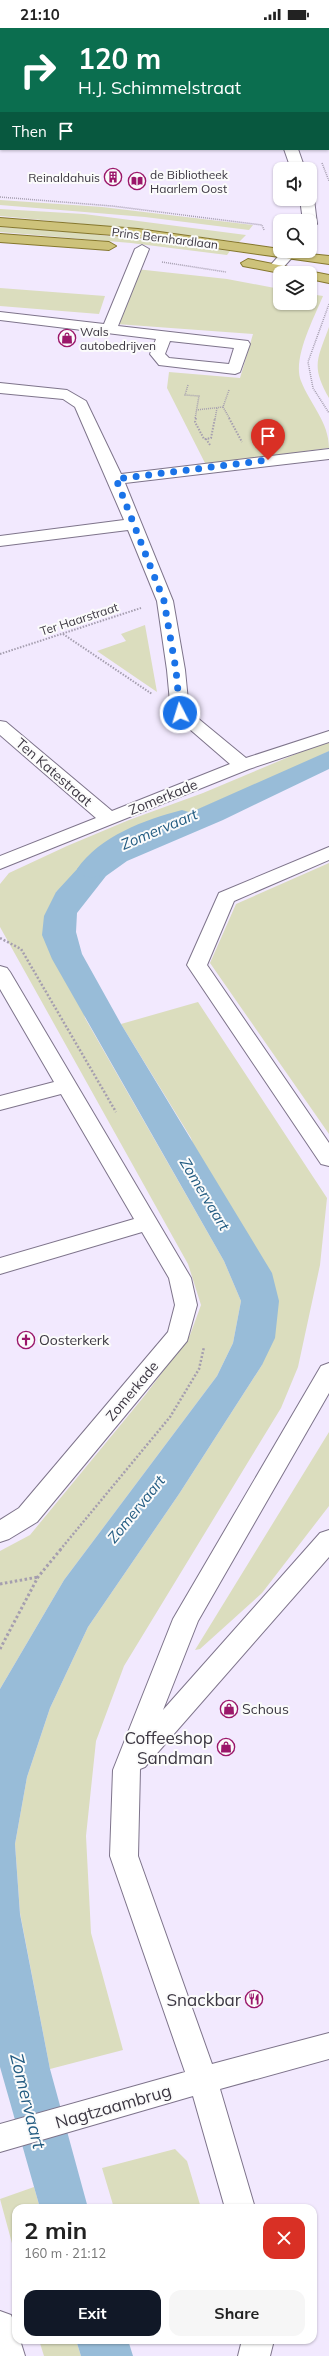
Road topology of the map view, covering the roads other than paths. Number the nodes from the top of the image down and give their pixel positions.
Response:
1 (291, 150) edge
2 (296, 162) edge
3 (0, 222) edge
4 (0, 238) edge
5 (273, 250) edge
6 (132, 251) junction
7 (158, 251) dead end
8 (284, 258) edge
9 (317, 258) edge
10 (232, 260) dead end
11 (329, 260) edge
12 (277, 266) edge
13 (273, 268) edge
14 (317, 276) edge
15 (329, 279) edge
16 (0, 316) edge
17 (109, 329) junction
18 (164, 338) junction
19 (0, 388) edge
20 (329, 454) edge
21 (116, 479) junction
22 (135, 524) junction
23 (0, 541) edge
24 (0, 726) edge
25 (329, 736) edge
26 (243, 765) junction
27 (108, 818) junction
28 (329, 853) edge
29 (0, 863) edge
30 (0, 972) edge
31 (67, 1085) junction
32 (0, 1103) edge
33 (329, 1159) edge
34 (147, 1223) junction
35 (0, 1266) edge
36 (329, 1372) edge
37 (0, 1532) edge
38 (329, 1540) edge
39 (126, 1770) junction
40 (329, 2046) edge
41 (203, 2080) junction
42 (0, 2138) edge
43 (239, 2204) edge
44 (0, 2326) edge
45 (257, 2344) edge
46 (9, 2356) edge
47 (254, 2356) edge

1 - 2 street
3 - 5 main road, Prins Bernhardlaan
4 - 6 main road, Prins Bernhardlaan
6 - 7 main road, Prins Bernhardlaan
6 - 17 street
8 - 12 street
9 - 11 main road, Prins Bernhardlaan
10 - 13 main road, Prins Bernhardlaan
14 - 15 main road
16 - 17 street
17 - 18 street
18 - 18 street
19 - 21 street
20 - 21 street
21 - 22 street
22 - 23 street
22 - 26 street
24 - 27 street, Ten Katestraat
25 - 26 street, Zomerkade
26 - 27 street, Zomerkade
27 - 29 street, Zomerkade
28 - 33 street
30 - 31 street, Zomerkade
31 - 32 street
31 - 34 street, Zomerkade
34 - 35 street
34 - 37 street, Zomerkade
36 - 39 street
38 - 39 street
39 - 41 street
40 - 41 street, Nagtzaambrug
41 - 42 street, Nagtzaambrug
41 - 43 street
44 - 46 street
45 - 47 street

